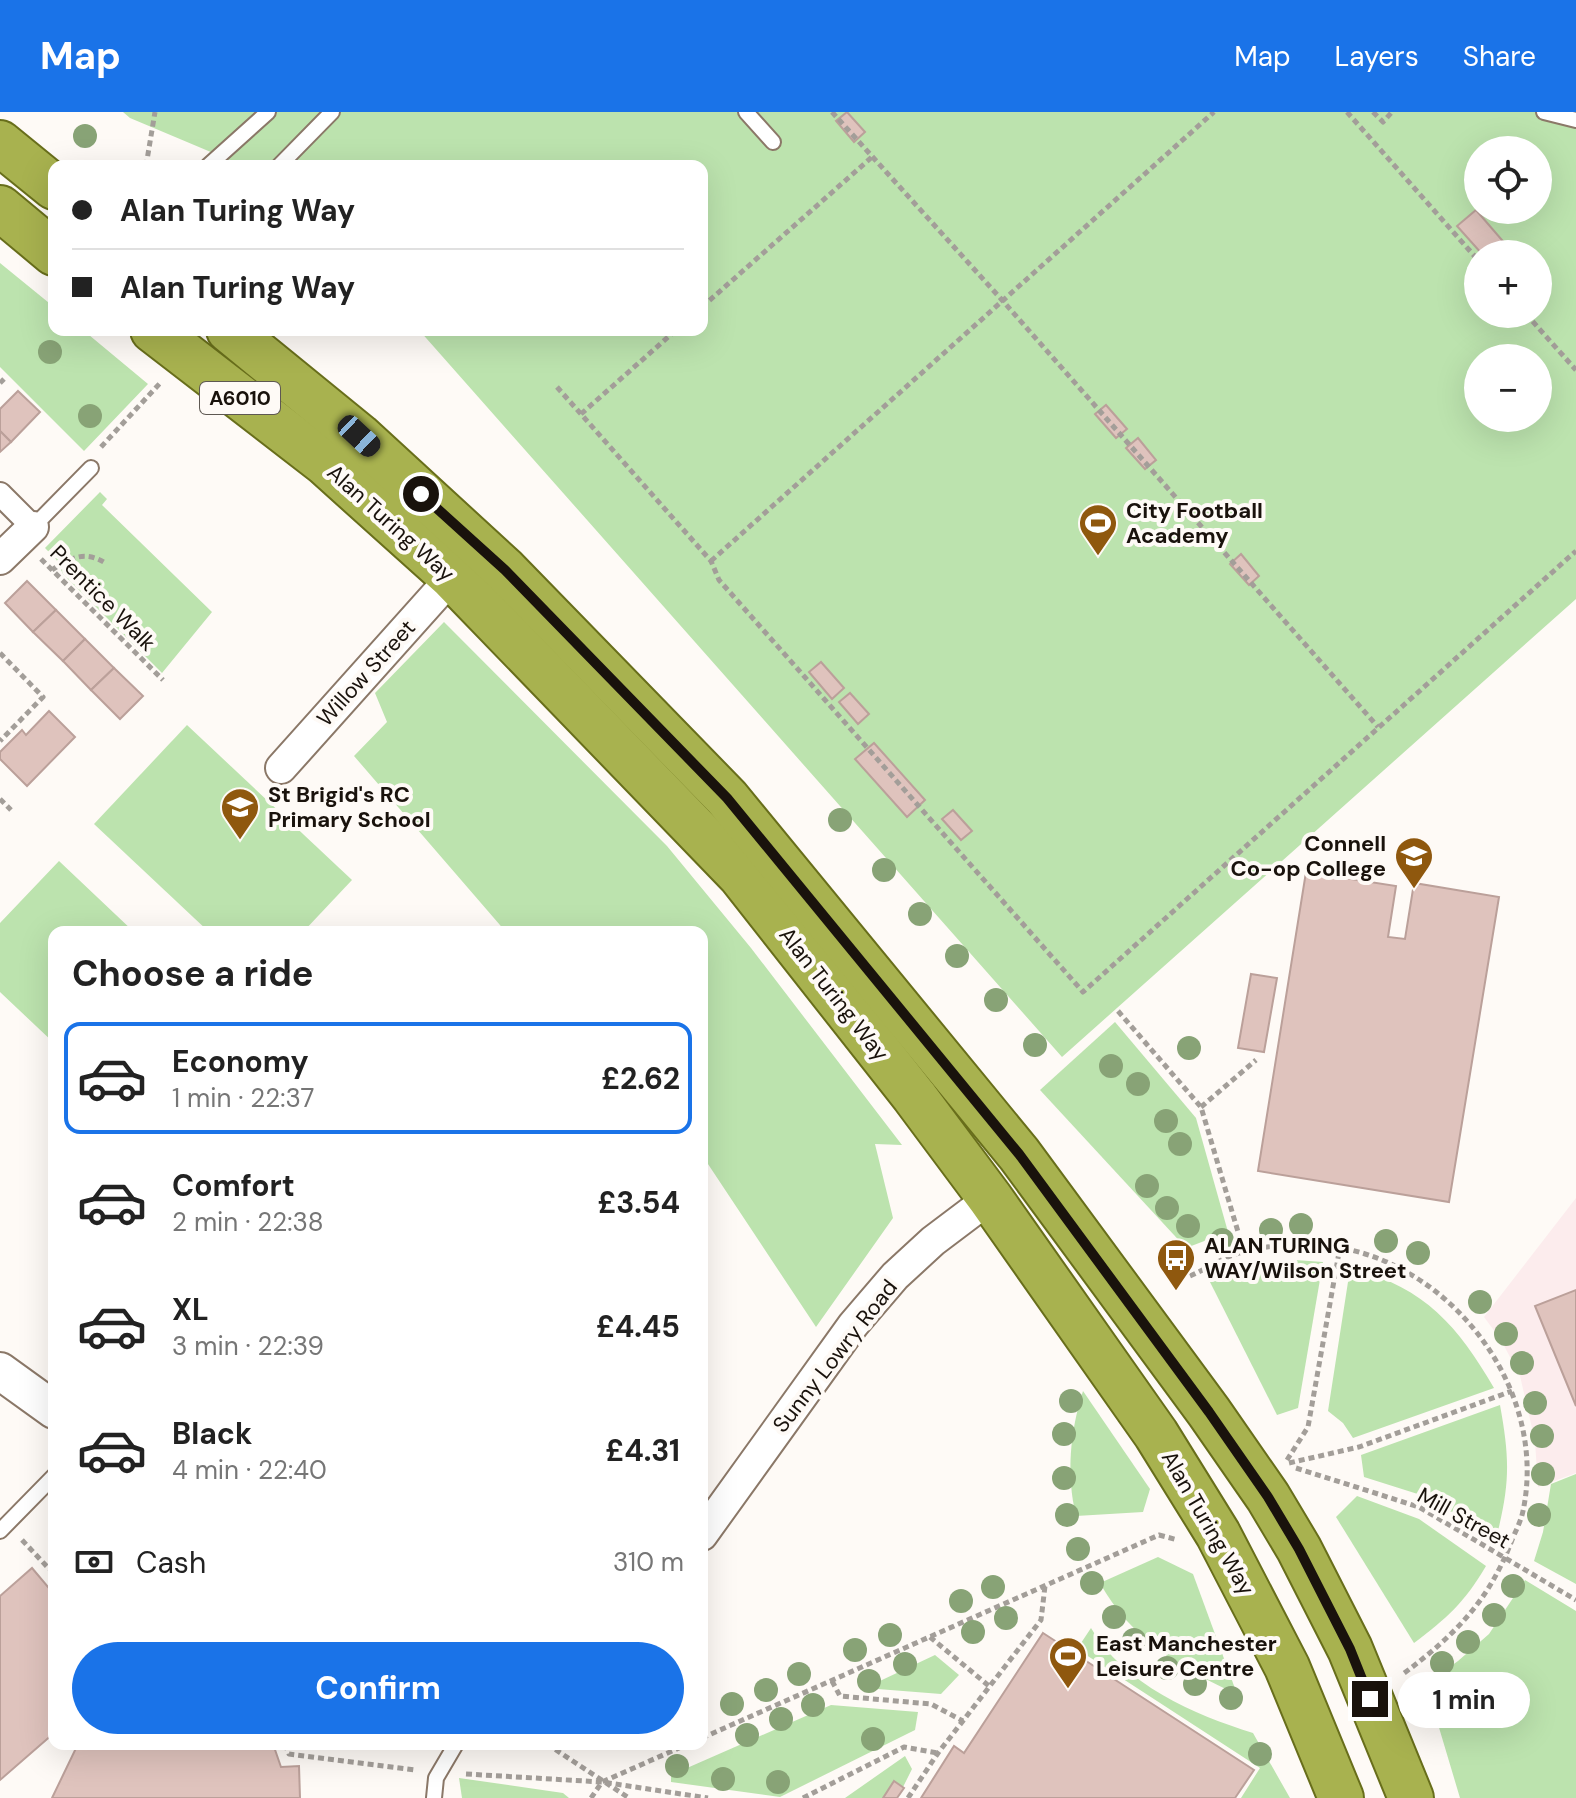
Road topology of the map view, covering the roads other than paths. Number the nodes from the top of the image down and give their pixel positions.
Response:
1 (268, 112) edge
2 (332, 112) edge
3 (746, 112) edge
4 (1544, 112) edge
5 (1576, 120) edge
6 (773, 142) dead end
7 (0, 143) edge
8 (215, 160) edge
9 (285, 160) edge
10 (48, 182) edge
11 (0, 208) edge
12 (48, 248) edge
13 (236, 336) edge
14 (169, 343) edge
15 (91, 468) road end
16 (0, 494) edge
17 (18, 542) edge
18 (452, 577) junction
19 (281, 768) dead end
20 (990, 1198) junction
21 (0, 1371) edge
22 (48, 1406) edge
23 (48, 1482) edge
24 (4, 1527) edge
25 (708, 1527) edge
26 (452, 1750) edge
27 (434, 1798) edge
28 (1341, 1798) edge
29 (1411, 1798) edge

1 - 8 lane
2 - 9 lane
3 - 6 lane
4 - 5 lane
7 - 10 highway
11 - 12 highway
13 - 29 highway, Alan Turing Way / A6010
14 - 18 highway, Alan Turing Way / A6010
15 - 17 lane
16 - 17 street
18 - 19 street, Willow Street
18 - 20 highway, Alan Turing Way / A6010
20 - 25 street, Sunny Lowry Road
20 - 28 highway, Alan Turing Way / A6010
21 - 22 street
23 - 24 lane
26 - 27 lane

